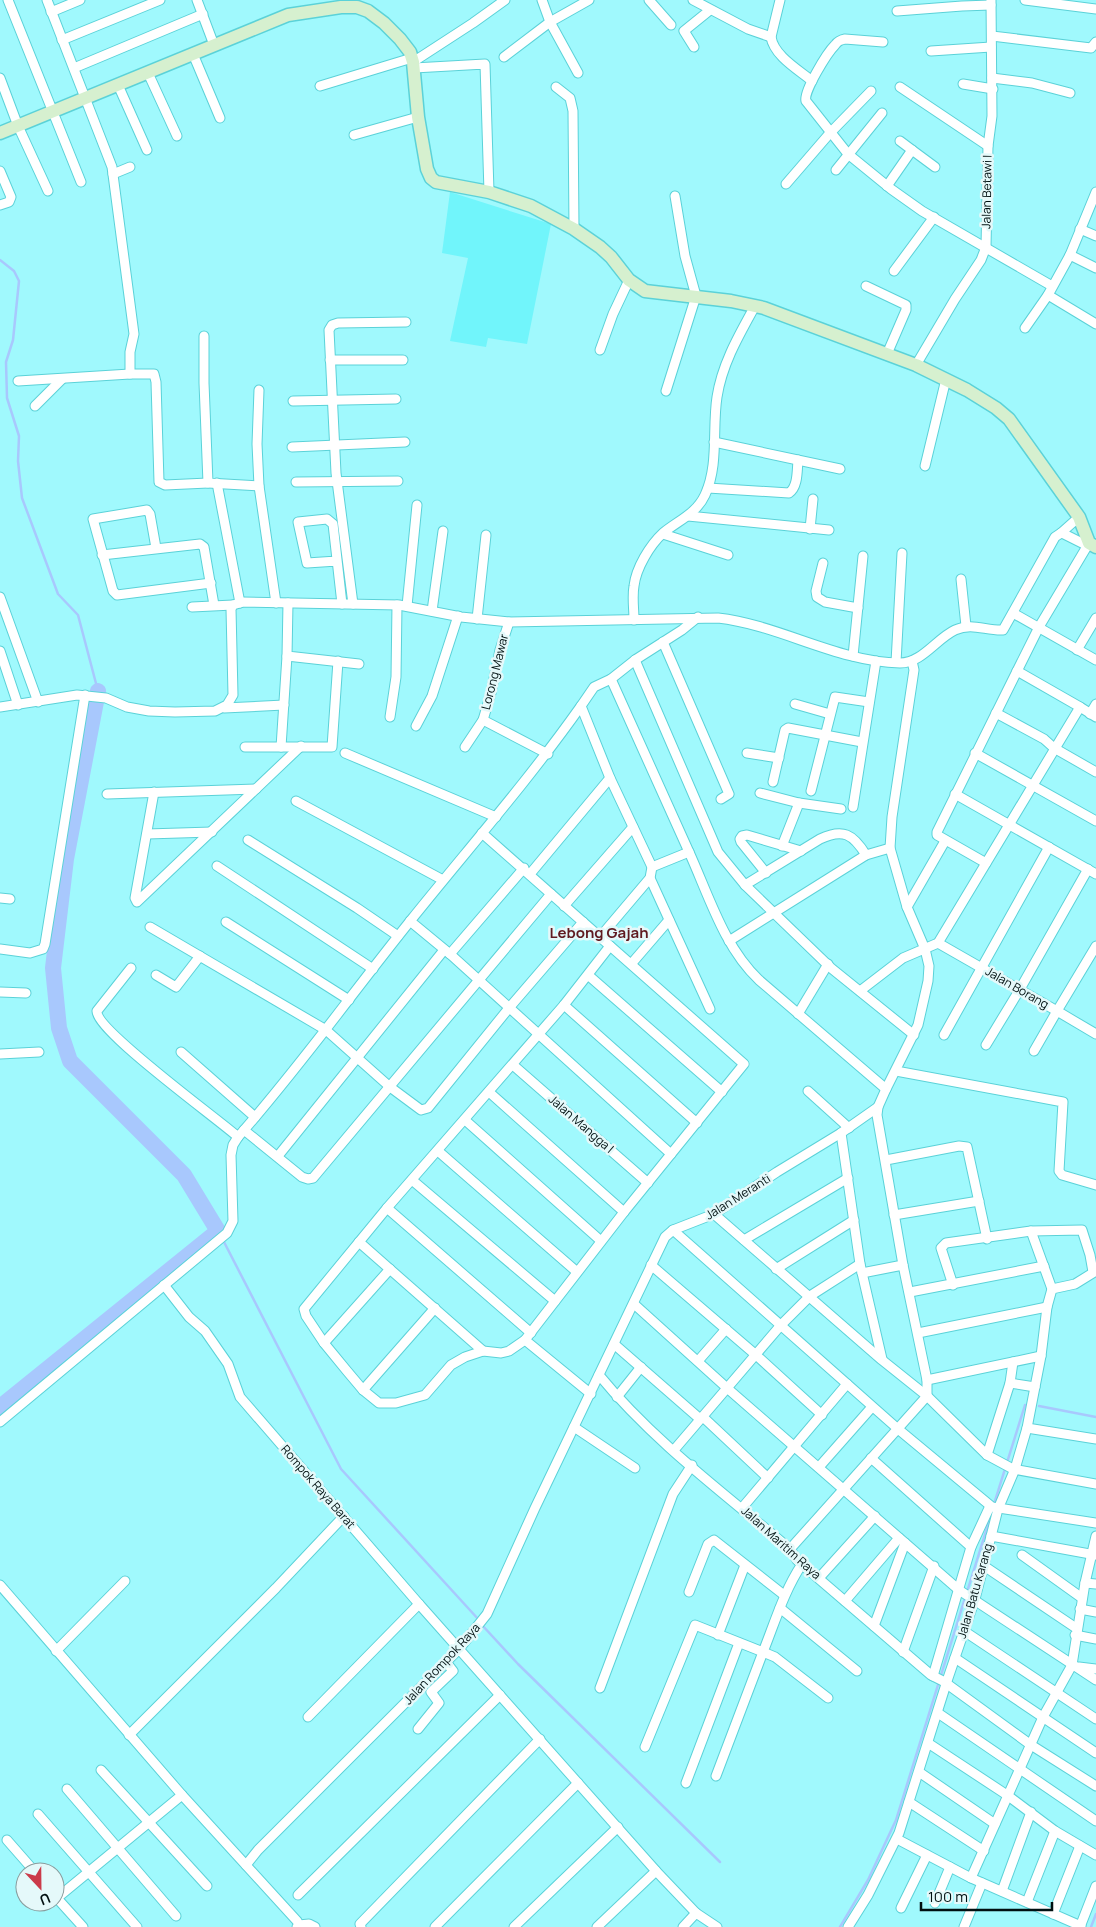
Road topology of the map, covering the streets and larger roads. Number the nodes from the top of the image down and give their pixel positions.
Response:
1 (8, 0) edge
2 (47, 0) edge
3 (80, 0) edge
4 (160, 0) edge
5 (197, 0) edge
6 (505, 0) edge
7 (542, 0) edge
8 (589, 0) edge
9 (649, 0) edge
10 (693, 0) edge
11 (780, 0) edge
12 (1025, 0) edge
13 (962, 3) edge
14 (991, 3) edge
15 (930, 5) edge
16 (1096, 9) edge
17 (710, 10) junction
18 (897, 11) dead end
19 (51, 12) junction
20 (203, 14) junction
21 (550, 22) junction
22 (670, 25) dead end
23 (992, 36) junction
24 (771, 37) junction
25 (62, 40) junction
26 (883, 42) dead end
27 (1096, 42) edge
28 (214, 45) junction
29 (694, 47) dead end
30 (991, 47) junction
31 (931, 51) dead end
32 (193, 54) junction
33 (504, 57) dead end
34 (413, 63) junction
35 (74, 68) junction
36 (148, 72) junction
37 (578, 73) dead end
38 (0, 78) edge
39 (992, 78) junction
40 (812, 81) junction
41 (118, 84) junction
42 (963, 84) dead end
43 (320, 86) dead end
44 (556, 87) dead end
45 (900, 87) dead end
46 (2, 89) edge
47 (993, 89) junction
48 (871, 91) dead end
49 (1070, 93) dead end
50 (85, 98) junction
51 (52, 111) junction
52 (882, 113) dead end
53 (418, 117) junction
54 (220, 118) dead end
55 (18, 126) junction
56 (830, 133) junction
57 (0, 134) edge
58 (354, 135) dead end
59 (177, 136) dead end
60 (900, 141) dead end
61 (988, 146) junction
62 (147, 150) dead end
63 (912, 150) junction
64 (848, 154) junction
65 (130, 167) dead end
66 (935, 167) dead end
67 (836, 170) dead end
68 (0, 171) edge
69 (113, 174) junction
70 (81, 182) dead end
71 (786, 184) dead end
72 (887, 186) junction
73 (48, 191) dead end
74 (489, 192) junction
75 (1096, 192) edge
76 (675, 196) dead end
77 (0, 205) edge
78 (934, 217) junction
79 (1080, 229) junction
80 (574, 230) junction
81 (1096, 236) edge
82 (986, 247) junction
83 (1070, 255) junction
84 (1096, 268) edge
85 (894, 271) dead end
86 (630, 280) junction
87 (866, 286) dead end
88 (1050, 290) junction
89 (696, 296) junction
90 (755, 306) junction
91 (406, 322) dead end
92 (1096, 324) edge
93 (1025, 328) dead end
94 (204, 336) dead end
95 (600, 350) dead end
96 (887, 354) junction
97 (330, 360) junction
98 (403, 360) dead end
99 (916, 364) junction
100 (130, 374) junction
101 (62, 379) junction
102 (946, 379) junction
103 (18, 381) dead end
104 (259, 390) dead end
105 (666, 391) dead end
106 (396, 399) dead end
107 (332, 400) junction
108 (293, 401) dead end
109 (34, 406) dead end
110 (405, 442) dead end
111 (714, 442) junction
112 (334, 444) junction
113 (292, 447) dead end
114 (798, 460) junction
115 (925, 466) dead end
116 (840, 469) dead end
117 (398, 481) dead end
118 (296, 482) dead end
119 (213, 483) junction
120 (337, 483) junction
121 (260, 486) junction
122 (708, 488) junction
123 (813, 499) dead end
124 (417, 505) dead end
125 (688, 516) junction
126 (1079, 517) junction
127 (810, 529) junction
128 (829, 530) dead end
129 (443, 531) dead end
130 (1061, 533) junction
131 (663, 534) junction
132 (486, 535) dead end
133 (1090, 545) edge
134 (156, 548) junction
135 (902, 553) dead end
136 (102, 555) junction
137 (728, 555) dead end
138 (863, 556) dead end
139 (337, 561) junction
140 (823, 564) dead end
141 (961, 579) dead end
142 (211, 583) junction
143 (0, 597) edge
144 (276, 603) junction
145 (288, 603) junction
146 (237, 604) junction
147 (342, 604) junction
148 (353, 604) junction
149 (214, 605) junction
150 (402, 605) junction
151 (192, 607) dead end
152 (858, 608) junction
153 (432, 611) junction
154 (1013, 613) junction
155 (458, 616) junction
156 (698, 617) junction
157 (1096, 618) edge
158 (477, 619) junction
159 (634, 620) junction
160 (509, 622) junction
161 (966, 626) junction
162 (1039, 628) junction
163 (663, 642) junction
164 (1077, 650) junction
165 (0, 651) edge
166 (288, 656) junction
167 (853, 656) junction
168 (338, 660) junction
169 (634, 660) junction
170 (1096, 660) edge
171 (876, 661) junction
172 (912, 661) junction
173 (896, 662) junction
174 (359, 664) dead end
175 (1017, 671) junction
176 (611, 679) junction
177 (85, 695) junction
178 (38, 702) junction
179 (869, 702) junction
180 (794, 704) dead end
181 (1096, 704) edge
182 (18, 705) junction
183 (284, 705) junction
184 (581, 706) junction
185 (0, 707) edge
186 (1080, 707) junction
187 (224, 708) junction
188 (996, 713) junction
189 (830, 714) junction
190 (1093, 716) edge
191 (390, 717) dead end
192 (483, 720) junction
193 (416, 726) dead end
194 (826, 734) junction
195 (862, 742) junction
196 (302, 746) junction
197 (245, 747) dead end
198 (281, 747) junction
199 (465, 747) dead end
200 (1054, 748) junction
201 (747, 752) dead end
202 (345, 753) dead end
203 (548, 754) junction
204 (975, 754) junction
205 (779, 758) junction
206 (1096, 772) edge
207 (610, 778) junction
208 (773, 782) dead end
209 (1032, 785) junction
210 (256, 790) junction
211 (811, 791) dead end
212 (154, 792) junction
213 (760, 793) dead end
214 (107, 794) dead end
215 (955, 794) junction
216 (721, 799) dead end
217 (296, 801) dead end
218 (799, 803) junction
219 (853, 807) dead end
220 (841, 809) dead end
221 (496, 817) junction
222 (1096, 821) edge
223 (1008, 824) junction
224 (632, 827) junction
225 (212, 832) junction
226 (482, 833) junction
227 (147, 834) junction
228 (248, 840) dead end
229 (945, 840) junction
230 (782, 846) junction
231 (1050, 847) junction
232 (890, 848) junction
233 (801, 851) junction
234 (690, 852) junction
235 (866, 855) junction
236 (986, 863) junction
237 (217, 866) dead end
238 (652, 867) junction
239 (527, 871) junction
240 (1092, 872) edge
241 (766, 873) junction
242 (650, 878) junction
243 (443, 880) junction
244 (745, 885) junction
245 (551, 894) junction
246 (0, 898) edge
247 (10, 899) dead end
248 (564, 906) junction
249 (907, 907) junction
250 (774, 912) junction
251 (669, 920) junction
252 (410, 921) junction
253 (226, 922) dead end
254 (583, 922) junction
255 (150, 928) dead end
256 (398, 936) junction
257 (600, 937) junction
258 (729, 941) junction
259 (938, 943) junction
260 (610, 946) junction
261 (1096, 946) edge
262 (0, 949) edge
263 (925, 949) junction
264 (447, 952) junction
265 (200, 956) junction
266 (632, 963) junction
267 (828, 964) junction
268 (981, 967) junction
269 (132, 968) dead end
270 (373, 969) junction
271 (156, 974) dead end
272 (588, 975) junction
273 (478, 980) junction
274 (1020, 989) junction
275 (860, 991) junction
276 (0, 992) edge
277 (26, 993) dead end
278 (349, 1000) junction
279 (564, 1005) junction
280 (509, 1008) junction
281 (710, 1009) dead end
282 (1057, 1011) junction
283 (798, 1014) junction
284 (326, 1030) junction
285 (1096, 1034) edge
286 (539, 1035) junction
287 (914, 1035) junction
288 (944, 1035) dead end
289 (986, 1045) dead end
290 (1034, 1051) dead end
291 (39, 1052) dead end
292 (181, 1052) dead end
293 (0, 1054) edge
294 (357, 1058) junction
295 (513, 1065) junction
296 (896, 1071) junction
297 (390, 1087) junction
298 (886, 1089) junction
299 (808, 1091) dead end
300 (489, 1092) junction
301 (722, 1092) junction
302 (878, 1107) junction
303 (255, 1117) junction
304 (465, 1120) junction
305 (697, 1123) junction
306 (845, 1130) junction
307 (241, 1133) junction
308 (438, 1150) junction
309 (671, 1154) junction
310 (278, 1156) junction
311 (886, 1160) junction
312 (848, 1178) junction
313 (412, 1180) junction
314 (648, 1183) junction
315 (1096, 1185) edge
316 (979, 1201) junction
317 (388, 1208) junction
318 (624, 1212) junction
319 (714, 1214) junction
320 (894, 1215) junction
321 (854, 1220) junction
322 (673, 1230) junction
323 (1032, 1231) junction
324 (987, 1239) junction
325 (744, 1240) junction
326 (601, 1241) junction
327 (358, 1242) junction
328 (651, 1265) junction
329 (903, 1265) junction
330 (1044, 1266) junction
331 (861, 1268) junction
332 (390, 1269) junction
333 (776, 1269) junction
334 (577, 1272) junction
335 (1095, 1272) edge
336 (164, 1285) junction
337 (953, 1285) junction
338 (1052, 1289) junction
339 (910, 1292) junction
340 (810, 1296) junction
341 (555, 1301) junction
342 (634, 1304) junction
343 (1047, 1307) junction
344 (435, 1308) junction
345 (781, 1325) junction
346 (726, 1329) junction
347 (918, 1333) junction
348 (528, 1336) junction
349 (324, 1343) junction
350 (614, 1344) junction
351 (483, 1351) junction
352 (756, 1355) junction
353 (1041, 1356) junction
354 (882, 1360) junction
355 (698, 1361) junction
356 (1013, 1362) junction
357 (641, 1367) junction
358 (599, 1375) junction
359 (927, 1380) junction
360 (1010, 1383) junction
361 (847, 1384) junction
362 (1035, 1387) junction
363 (727, 1388) junction
364 (363, 1390) junction
365 (591, 1394) junction
366 (927, 1396) junction
367 (617, 1397) junction
368 (872, 1406) junction
369 (822, 1415) junction
370 (701, 1418) junction
371 (0, 1422) edge
372 (574, 1427) junction
373 (1027, 1428) junction
374 (898, 1429) junction
375 (1096, 1439) edge
376 (795, 1446) junction
377 (674, 1450) junction
378 (987, 1455) junction
379 (871, 1458) junction
380 (692, 1465) junction
381 (819, 1467) junction
382 (635, 1468) dead end
383 (1014, 1469) junction
384 (768, 1478) junction
385 (1096, 1484) edge
386 (844, 1489) junction
387 (742, 1508) junction
388 (994, 1508) junction
389 (344, 1516) junction
390 (875, 1516) junction
391 (1096, 1523) edge
392 (991, 1536) junction
393 (1096, 1536) edge
394 (902, 1540) junction
395 (971, 1547) junction
396 (790, 1549) junction
397 (1022, 1555) dead end
398 (1094, 1555) edge
399 (802, 1564) junction
400 (745, 1566) junction
401 (934, 1566) junction
402 (984, 1566) junction
403 (819, 1578) junction
404 (125, 1581) dead end
405 (1085, 1583) junction
406 (1096, 1584) edge
407 (0, 1585) edge
408 (690, 1592) dead end
409 (966, 1594) junction
410 (784, 1595) junction
411 (1082, 1598) junction
412 (845, 1601) junction
413 (419, 1604) junction
414 (780, 1608) junction
415 (1080, 1609) junction
416 (1096, 1612) edge
417 (874, 1626) junction
418 (964, 1631) junction
419 (1076, 1632) junction
420 (718, 1635) junction
421 (1096, 1639) edge
422 (739, 1643) junction
423 (459, 1649) junction
424 (56, 1651) junction
425 (763, 1652) junction
426 (903, 1652) junction
427 (955, 1658) junction
428 (446, 1662) junction
429 (1074, 1665) junction
430 (1096, 1669) edge
431 (857, 1671) dead end
432 (940, 1679) junction
433 (1096, 1680) edge
434 (600, 1688) dead end
435 (1056, 1692) junction
436 (500, 1695) junction
437 (828, 1698) dead end
438 (938, 1712) junction
439 (308, 1717) dead end
440 (1042, 1717) junction
441 (1096, 1720) edge
442 (418, 1729) dead end
443 (129, 1735) junction
444 (540, 1739) junction
445 (928, 1743) junction
446 (1031, 1745) junction
447 (645, 1747) dead end
448 (1096, 1753) edge
449 (1021, 1768) junction
450 (101, 1770) dead end
451 (919, 1772) junction
452 (716, 1776) dead end
453 (578, 1783) junction
454 (686, 1783) dead end
455 (1096, 1786) edge
456 (67, 1789) dead end
457 (182, 1795) junction
458 (1007, 1796) junction
459 (909, 1802) junction
460 (1031, 1812) junction
461 (38, 1814) dead end
462 (1096, 1821) edge
463 (148, 1823) junction
464 (995, 1824) junction
465 (618, 1827) junction
466 (1055, 1831) junction
467 (897, 1839) junction
468 (7, 1840) dead end
469 (1080, 1846) junction
470 (118, 1847) junction
471 (984, 1851) junction
472 (927, 1855) junction
473 (1096, 1855) edge
474 (26, 1862) edge
475 (246, 1865) junction
476 (950, 1867) junction
477 (656, 1871) junction
478 (89, 1872) junction
479 (971, 1878) junction
480 (982, 1883) junction
481 (207, 1886) dead end
482 (1096, 1886) edge
483 (65, 1890) edge
484 (1002, 1891) junction
485 (298, 1895) dead end
486 (1027, 1902) junction
487 (935, 1903) dead end
488 (65, 1907) edge
489 (901, 1908) dead end
490 (696, 1913) junction
491 (1053, 1914) junction
492 (176, 1916) dead end
493 (298, 1926) edge
494 (1080, 1926) edge
495 (83, 1927) edge
496 (137, 1927) edge
497 (315, 1927) edge
498 (361, 1927) edge
499 (436, 1927) edge
500 (514, 1927) edge
501 (597, 1927) edge
502 (683, 1927) edge
503 (717, 1927) edge
504 (848, 1927) edge
505 (964, 1927) edge

1 - 51 street
2 - 19 street
3 - 19 street
4 - 25 street
5 - 20 street
6 - 34 street
7 - 21 street
8 - 21 street
9 - 22 street
10 - 17 street
11 - 24 street
12 - 16 street
13 - 14 street
13 - 15 street
14 - 23 street, Jalan Betawi I
15 - 18 street
17 - 24 street
17 - 29 street
19 - 25 street
20 - 28 street
20 - 35 street
21 - 33 street
21 - 37 street
23 - 27 street
23 - 30 street, Jalan Betawi I
24 - 40 street
25 - 35 street
26 - 40 street
28 - 32 street
28 - 34 street
30 - 31 street
30 - 39 street, Jalan Betawi I
32 - 36 street
32 - 54 street
34 - 43 street
34 - 53 street
34 - 74 street
35 - 50 street
36 - 41 street
36 - 59 street
38 - 46 street
39 - 47 street, Jalan Betawi I
39 - 49 street
40 - 56 street
41 - 50 street
41 - 62 street
42 - 47 street
44 - 80 street
45 - 61 street
46 - 55 street
47 - 61 street, Jalan Betawi I
48 - 56 street
50 - 51 street
50 - 69 street
51 - 55 street
51 - 70 street
52 - 64 street
53 - 58 street
53 - 74 street
55 - 57 street
55 - 73 street
56 - 64 street
56 - 71 street
60 - 63 street
61 - 82 street, Jalan Betawi I
63 - 66 street
63 - 72 street
64 - 67 street
64 - 72 street
65 - 69 street
68 - 77 street
69 - 100 street
72 - 78 street
74 - 80 street
75 - 79 street
76 - 89 street
78 - 82 street
78 - 85 street
79 - 81 street
79 - 83 street
80 - 86 street
82 - 88 street
82 - 99 street, Jalan Betawi I
83 - 84 street
83 - 88 street
86 - 89 street
86 - 95 street
87 - 96 street
88 - 92 street
88 - 93 street
89 - 90 street
89 - 105 street
90 - 96 street
90 - 111 street
91 - 97 street
94 - 119 street
96 - 99 street
97 - 98 street
97 - 107 street
99 - 102 street
100 - 101 street
100 - 119 street
101 - 103 street
101 - 109 street
102 - 115 street
102 - 126 street
104 - 121 street
106 - 107 street
107 - 108 street
107 - 112 street
110 - 112 street
111 - 114 street
111 - 122 street
112 - 113 street
112 - 120 street
114 - 116 street
114 - 122 street
117 - 120 street
118 - 120 street
119 - 121 street
119 - 146 street
120 - 148 street
121 - 144 street
122 - 125 street
123 - 127 street
124 - 150 street
125 - 127 street
125 - 131 street
126 - 130 street
126 - 133 street
127 - 128 street
129 - 153 street
130 - 133 street
130 - 154 street
131 - 137 street
131 - 159 street
132 - 158 street
133 - 162 street
134 - 136 street
134 - 136 street
134 - 142 street
135 - 173 street
136 - 142 street
138 - 152 street
139 - 139 street
139 - 147 street
140 - 152 street
141 - 161 street
142 - 149 street
143 - 178 street
144 - 145 street
144 - 146 street
145 - 147 street
145 - 166 street
146 - 149 street
146 - 187 street
147 - 148 street
148 - 150 street
149 - 151 street
150 - 153 street
150 - 191 street
152 - 167 street
153 - 155 street
154 - 161 street
154 - 162 street
155 - 158 street
155 - 193 street
156 - 159 street
156 - 163 street
156 - 167 street
157 - 164 street
158 - 160 street
159 - 160 street
160 - 192 street, Lorong Mawar
161 - 172 street
162 - 164 street
162 - 175 street
163 - 169 street
163 - 216 street
164 - 170 street
165 - 182 street
166 - 168 street
166 - 183 street
167 - 171 street
168 - 174 street
168 - 196 street
169 - 176 street
169 - 244 street
171 - 173 street
171 - 179 street
172 - 173 street
172 - 232 street
175 - 186 street
175 - 188 street
176 - 184 street
176 - 234 street
177 - 178 street
177 - 187 street
177 - 262 street
178 - 182 street
179 - 189 street
179 - 195 street
180 - 189 street
181 - 190 street
182 - 185 street
183 - 187 street
183 - 198 street
184 - 203 street
184 - 207 street
186 - 190 street
186 - 200 street
188 - 200 street
188 - 204 street
189 - 194 street
192 - 199 street, Lorong Mawar
192 - 203 street
194 - 195 street
194 - 205 street
194 - 211 street
195 - 219 street
196 - 198 street
196 - 210 street
197 - 198 street
200 - 206 street
200 - 209 street
201 - 205 street
202 - 221 street
203 - 221 street
204 - 209 street
204 - 215 street
205 - 208 street
207 - 224 street
207 - 239 street
209 - 222 street
209 - 223 street
210 - 212 street
210 - 225 street
212 - 214 street
212 - 227 street
213 - 218 street
215 - 223 street
215 - 229 street
217 - 243 street
218 - 220 street
218 - 230 street
221 - 226 street
223 - 231 street
223 - 236 street
224 - 238 street
224 - 248 street
225 - 227 street
225 - 227 street
226 - 239 street
226 - 243 street
228 - 256 street
229 - 236 street
229 - 249 street
230 - 233 street
230 - 241 street
231 - 240 street
231 - 268 street
232 - 235 street
232 - 249 street
233 - 235 street
233 - 241 street
234 - 238 street
234 - 258 street
235 - 250 street
236 - 259 street
237 - 270 street
238 - 242 street
239 - 245 street
239 - 264 street
240 - 274 street
241 - 244 street
242 - 251 street
242 - 257 street
243 - 252 street
244 - 250 street
245 - 248 street
245 - 273 street
246 - 247 street
248 - 254 street
249 - 263 street
250 - 258 street
250 - 267 street
251 - 266 street
251 - 281 street
252 - 256 street
252 - 264 street
253 - 278 street
254 - 257 street
254 - 280 street
255 - 265 street
256 - 270 street
257 - 260 street
258 - 283 street
259 - 263 street
259 - 268 street, Jalan Borang
260 - 266 street
260 - 272 street
261 - 282 street, Jalan Borang
263 - 275 street
263 - 287 street
264 - 273 street
264 - 294 street
265 - 271 street
265 - 284 street
266 - 301 street
267 - 275 street
267 - 283 street
268 - 274 street, Jalan Borang
268 - 288 street
269 - 307 street
270 - 278 street
272 - 279 street
272 - 301 street
273 - 280 street
273 - 297 street
274 - 282 street, Jalan Borang
274 - 289 street
275 - 287 street
276 - 277 street
278 - 284 street
279 - 286 street
279 - 305 street
280 - 286 street
280 - 297 street
282 - 285 street
282 - 290 street
283 - 298 street
284 - 294 street
284 - 303 street
286 - 295 street
286 - 309 street
287 - 296 street
291 - 293 street
292 - 303 street
294 - 297 street
294 - 310 street
295 - 300 street
295 - 314 street, Jalan Mangga I
296 - 298 street
296 - 315 street
297 - 310 street
298 - 302 street
299 - 306 street
300 - 304 street
300 - 318 street
301 - 305 street
302 - 306 street, Jalan Meranti
302 - 311 street
303 - 307 street
304 - 308 street
304 - 326 street
305 - 309 street
306 - 312 street
306 - 319 street, Jalan Meranti
307 - 310 street
307 - 336 street
308 - 313 street
308 - 334 street
309 - 314 street
311 - 316 street
311 - 320 street
312 - 321 street
312 - 325 street
313 - 317 street
313 - 341 street
314 - 318 street
316 - 320 street
316 - 324 street
317 - 327 street
317 - 348 street
318 - 326 street
319 - 322 street, Jalan Meranti
319 - 325 street
320 - 329 street
321 - 331 street
321 - 333 street
322 - 328 street
322 - 345 street
323 - 324 street
323 - 330 street
323 - 335 street
324 - 337 street
325 - 333 street
326 - 334 street
327 - 332 street
327 - 349 street
328 - 342 street
328 - 346 street
329 - 331 street
329 - 339 street
330 - 337 street
330 - 338 street
331 - 340 street
331 - 354 street
332 - 344 street
332 - 349 street
333 - 340 street
334 - 341 street
335 - 338 street
336 - 371 street
336 - 389 street, Rompok Raya Barat
337 - 339 street
338 - 343 street, Jalan Batu Karang
339 - 347 street
340 - 345 street
340 - 354 street
341 - 348 street
342 - 350 street
342 - 355 street
343 - 347 street
343 - 353 street, Jalan Batu Karang
344 - 351 street
344 - 364 street
345 - 352 street
345 - 361 street
346 - 352 street
346 - 355 street
347 - 359 street
348 - 351 street
348 - 365 street
349 - 364 street
350 - 357 street
350 - 358 street
351 - 364 street
352 - 363 street
352 - 369 street
353 - 356 street
353 - 362 street, Jalan Batu Karang
354 - 366 street
355 - 363 street
356 - 359 street
356 - 360 street
357 - 367 street
357 - 370 street
358 - 365 street
358 - 367 street, Jalan Maritim Raya
359 - 366 street
360 - 362 street
360 - 378 street
361 - 368 street
361 - 369 street
362 - 373 street, Jalan Batu Karang
363 - 370 street
363 - 376 street
365 - 372 street, Jalan Rompok Raya
366 - 374 street
366 - 378 street
367 - 377 street, Jalan Maritim Raya
368 - 374 street
368 - 381 street
369 - 376 street
370 - 377 street
370 - 384 street
372 - 382 street
372 - 423 street, Jalan Rompok Raya
373 - 375 street
373 - 383 street, Jalan Batu Karang
374 - 379 street
374 - 388 street
376 - 381 street
376 - 384 street
377 - 380 street, Jalan Maritim Raya
378 - 383 street
379 - 386 street
379 - 395 street
380 - 387 street, Jalan Maritim Raya
380 - 434 street
381 - 386 street
383 - 385 street
383 - 388 street, Jalan Batu Karang
384 - 387 street
386 - 390 street
386 - 396 street
387 - 396 street, Jalan Maritim Raya
388 - 391 street
388 - 392 street, Jalan Batu Karang
388 - 395 street
389 - 413 street, Rompok Raya Barat
389 - 443 street
390 - 394 street
390 - 403 street
392 - 398 street
392 - 402 street, Jalan Batu Karang
393 - 398 street
394 - 401 street
394 - 412 street
394 - 417 street
395 - 409 street
396 - 399 street, Jalan Maritim Raya
397 - 411 street
398 - 405 street
399 - 403 street, Jalan Maritim Raya
399 - 410 street
400 - 408 street
400 - 410 street
400 - 420 street
401 - 409 street
401 - 426 street
402 - 409 street, Jalan Batu Karang
402 - 419 street
403 - 412 street, Jalan Maritim Raya
404 - 424 street
405 - 406 street
405 - 411 street
407 - 424 street
409 - 418 street, Jalan Batu Karang
409 - 429 street
409 - 432 street
410 - 414 street
411 - 415 street
412 - 417 street, Jalan Maritim Raya
413 - 423 street, Rompok Raya Barat
413 - 439 street
414 - 425 street
414 - 431 street
415 - 416 street
415 - 419 street
417 - 426 street, Jalan Maritim Raya
418 - 427 street, Jalan Batu Karang
418 - 435 street
419 - 421 street
419 - 429 street
420 - 422 street
420 - 447 street
422 - 425 street
422 - 454 street
423 - 428 street, Jalan Rompok Raya
423 - 436 street, Rompok Raya Barat
424 - 443 street
425 - 437 street
425 - 452 street
426 - 432 street, Jalan Maritim Raya
427 - 432 street, Jalan Batu Karang
427 - 440 street
428 - 442 street
428 - 475 street, Jalan Rompok Raya
429 - 430 street
429 - 433 street
429 - 435 street
432 - 438 street, Jalan Batu Karang
432 - 446 street, Jalan Maritim Raya
435 - 440 street
435 - 441 street
436 - 444 street, Rompok Raya Barat
436 - 485 street
438 - 445 street, Jalan Batu Karang
438 - 449 street
440 - 446 street
440 - 448 street
443 - 457 street
444 - 453 street, Rompok Raya Barat
444 - 498 street
445 - 451 street, Jalan Batu Karang
445 - 458 street
446 - 449 street
446 - 455 street, Jalan Maritim Raya
449 - 458 street
449 - 462 street
450 - 463 street
451 - 459 street, Jalan Batu Karang
451 - 464 street
453 - 465 street, Rompok Raya Barat
453 - 499 street
456 - 470 street
457 - 463 street
457 - 475 street
458 - 460 street
458 - 464 street
459 - 467 street, Jalan Batu Karang
459 - 471 street
460 - 466 street
460 - 484 street
461 - 478 street
463 - 470 street
463 - 481 street
464 - 471 street
465 - 477 street, Rompok Raya Barat
465 - 500 street
466 - 469 street
466 - 486 street
467 - 472 street
467 - 504 street, Jalan Batu Karang
468 - 474 street
469 - 473 street
469 - 491 street
470 - 478 street
470 - 492 street
471 - 479 street
472 - 476 street
472 - 489 street
475 - 493 street
476 - 479 street
476 - 487 street
477 - 490 street, Rompok Raya Barat
477 - 501 street
478 - 483 street
478 - 496 street
479 - 480 street
480 - 484 street
480 - 505 street
482 - 494 street
484 - 486 street
486 - 491 street
488 - 495 street
490 - 502 street
490 - 503 street, Rompok Raya Barat
491 - 494 street
493 - 497 street

